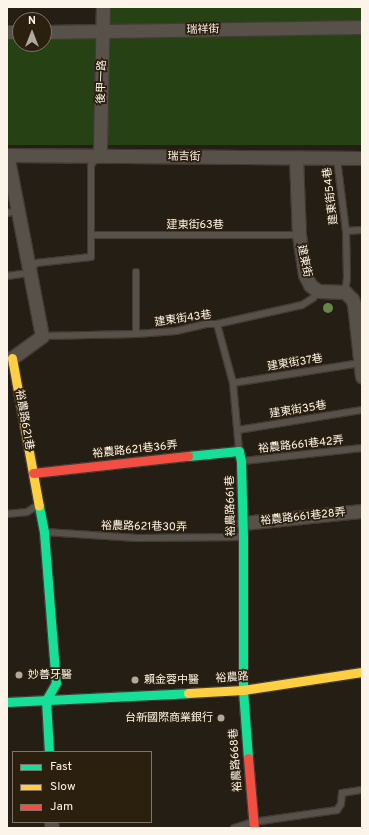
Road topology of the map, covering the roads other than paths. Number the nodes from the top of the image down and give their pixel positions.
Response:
1 (103, 7) edge
2 (362, 26) edge
3 (52, 32) edge
4 (103, 32) junction
5 (7, 155) edge
6 (98, 156) junction
7 (296, 158) junction
8 (362, 158) edge
9 (337, 159) junction
10 (12, 212) edge
11 (362, 230) edge
12 (346, 231) junction
13 (91, 234) junction
14 (299, 235) junction
15 (136, 272) dead end
16 (29, 273) junction
17 (7, 276) edge
18 (318, 291) junction
19 (345, 292) junction
20 (358, 304) edge
21 (217, 324) junction
22 (136, 334) junction
23 (42, 336) junction
24 (10, 358) edge
25 (360, 358) edge
26 (362, 377) edge
27 (233, 382) junction
28 (362, 410) edge
29 (238, 430) junction
30 (362, 448) edge
31 (239, 452) junction
32 (241, 461) junction
33 (33, 473) junction
34 (40, 504) junction
35 (362, 511) edge
36 (7, 514) edge
37 (243, 523) junction
38 (44, 532) junction
39 (244, 537) junction
40 (362, 672) edge
41 (243, 690) junction
42 (46, 700) junction
43 (7, 702) edge
44 (48, 751) edge
45 (362, 790) edge
46 (254, 825) edge
47 (234, 828) edge

1 - 4 street, 後甲一路
2 - 4 street, 瑞祥街
3 - 4 street, 瑞祥街
4 - 6 street, 後甲一路
5 - 6 street, 瑞吉街
5 - 10 street
6 - 7 street, 瑞吉街
6 - 13 lane
7 - 9 street, 瑞吉街
7 - 14 street, 建東街
8 - 9 street, 瑞吉街
9 - 12 lane, 建東街54巷
10 - 16 street
11 - 12 lane, 建東街54巷
12 - 19 lane, 建東街54巷
13 - 14 lane, 建東街63巷
13 - 16 lane
14 - 18 street, 建東街
15 - 22 lane
16 - 17 lane
16 - 23 street
18 - 19 street, 建東街
18 - 21 lane, 建東街43巷
19 - 20 street
20 - 25 street
21 - 22 lane, 建東街43巷
21 - 27 lane, 裕農路661巷
22 - 23 lane, 建東街43巷
23 - 24 street, 裕農路621巷
24 - 33 street, 裕農路621巷
25 - 26 street
25 - 27 lane, 建東街37巷
27 - 29 lane, 裕農路661巷
28 - 29 lane, 建東街35巷
29 - 31 lane, 裕農路661巷
30 - 32 lane, 裕農路661巷42弄
31 - 32 street, 裕農路661巷
31 - 33 street, 裕農路621巷36弄
32 - 37 street, 裕農路661巷
33 - 34 street, 裕農路621巷
34 - 36 lane
34 - 38 street, 裕農路621巷
35 - 37 street, 裕農路661巷28弄
37 - 39 street, 裕農路661巷
38 - 39 lane, 裕農路621巷30弄
38 - 42 street, 裕農路621巷
39 - 41 street, 裕農路661巷
40 - 41 street, 裕農路
41 - 42 street, 裕農路
41 - 46 street, 裕農路668巷
42 - 43 street, 裕農路
42 - 44 street
45 - 46 lane
46 - 47 lane

